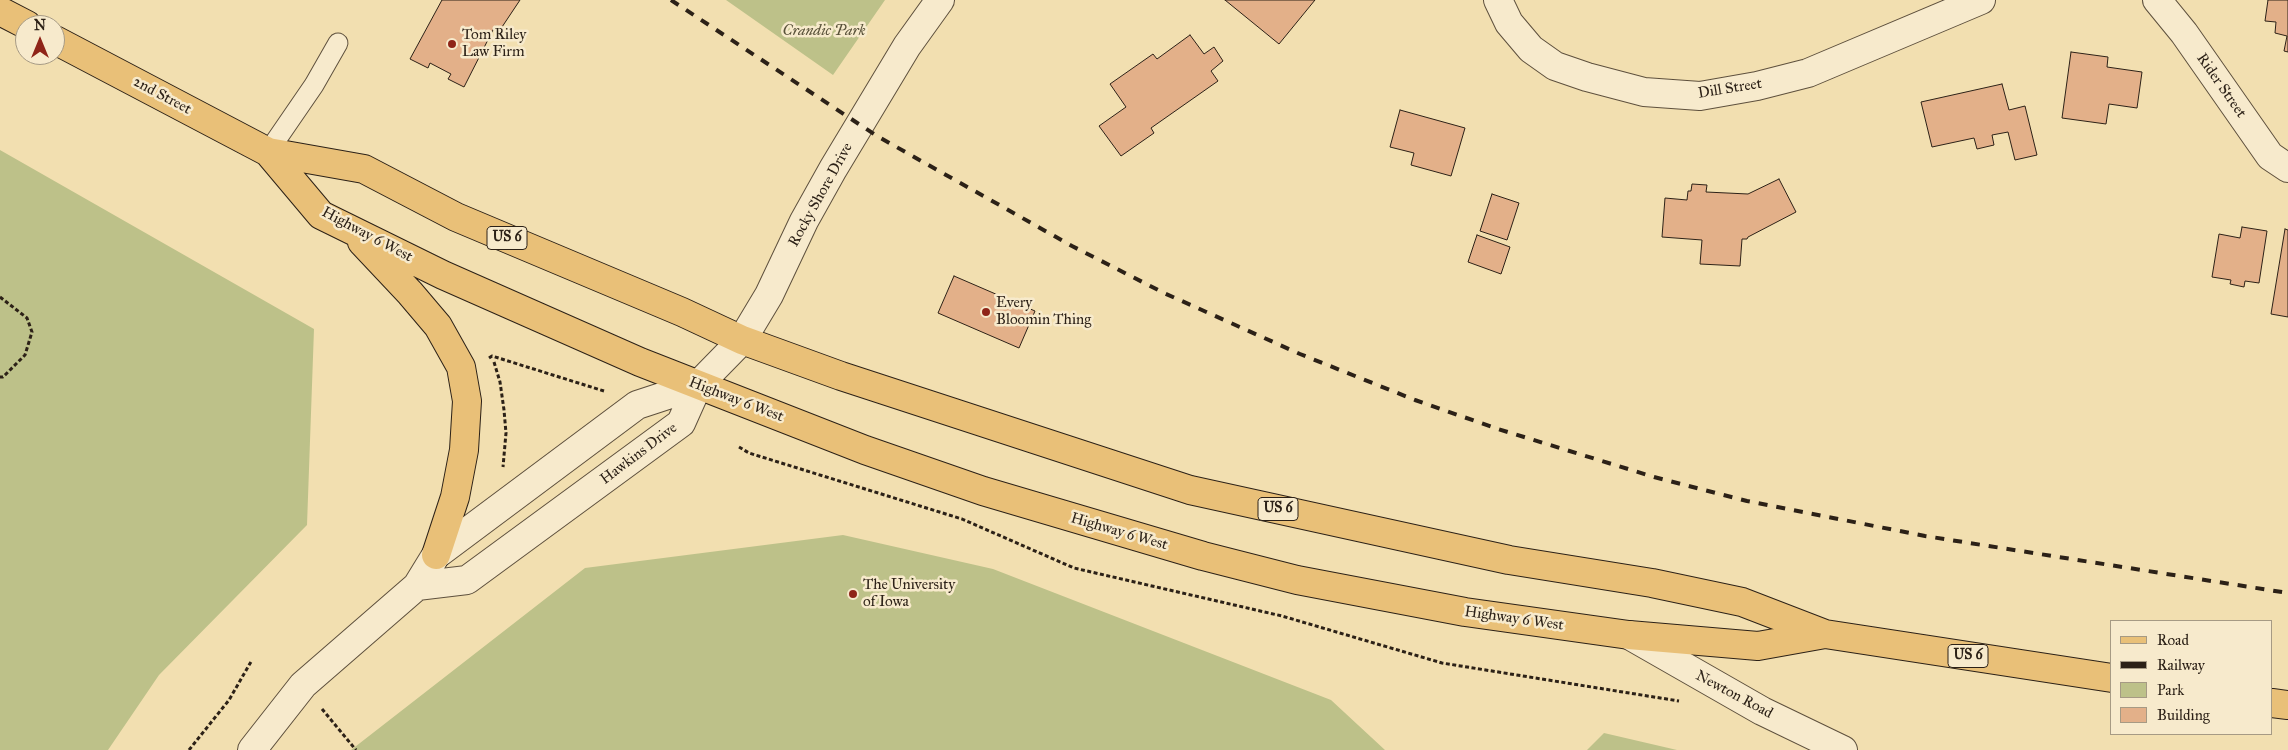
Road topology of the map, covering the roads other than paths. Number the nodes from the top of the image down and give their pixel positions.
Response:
1 (940, 0) edge
2 (1498, 0) edge
3 (1981, 0) edge
4 (2157, 0) edge
5 (0, 11) edge
6 (15, 19) edge
7 (338, 43) dead end
8 (65, 45) edge
9 (268, 152) junction
10 (2288, 168) edge
11 (348, 228) junction
12 (742, 340) junction
13 (698, 385) junction
14 (436, 555) junction
15 (417, 586) junction
16 (1825, 634) junction
17 (1628, 635) junction
18 (2110, 678) edge
19 (2273, 703) edge
20 (2288, 705) edge
21 (252, 750) edge
22 (1843, 750) edge

1 - 12 street, Rocky Shore Drive
2 - 3 street, Dill Street
4 - 10 street, Rider Street
5 - 6 main road
7 - 9 lane
8 - 9 main road, 2nd Street / US 6
9 - 11 main road, Highway 6 West / US 6
9 - 12 main road, Highway 6 West / US 6
11 - 13 main road, Highway 6 West / US 6
11 - 14 main road
12 - 13 street, Rocky Shore Drive
12 - 16 main road, Highway 6 West / US 6
13 - 14 street
13 - 15 street, Hawkins Drive
13 - 17 main road, Highway 6 West / US 6
14 - 15 street
15 - 21 street
16 - 17 main road, Highway 6 West / US 6
16 - 18 main road, Highway 6 West / US 6
17 - 22 street, Newton Road
19 - 20 main road

